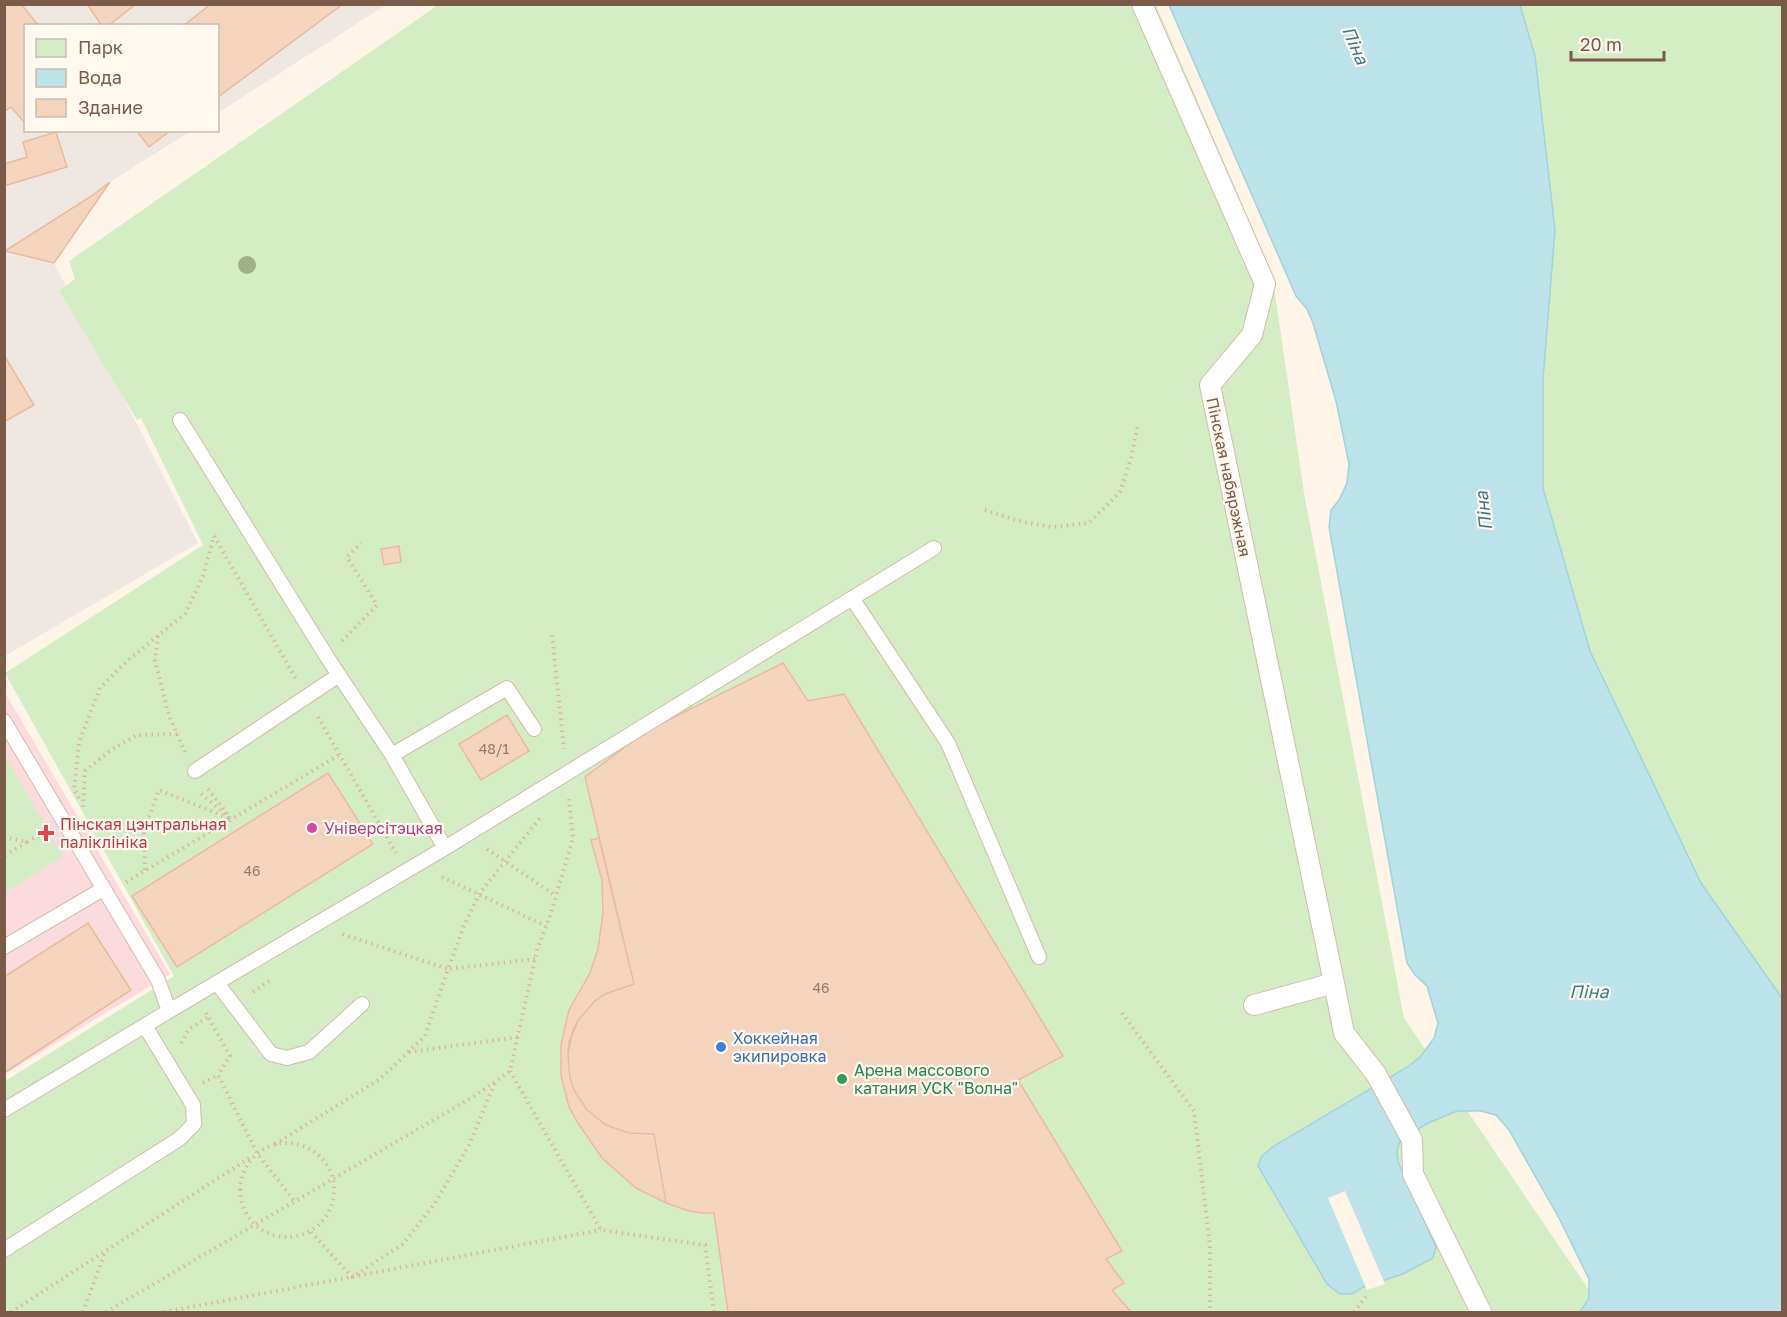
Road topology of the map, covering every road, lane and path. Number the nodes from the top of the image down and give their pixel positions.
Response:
1 (1142, 4) edge
2 (180, 420) dead end
3 (1138, 425) dead end
4 (985, 510) dead end
5 (361, 543) dead end
6 (934, 548) dead end
7 (852, 598) junction
8 (552, 635) dead end
9 (158, 636) dead end
10 (327, 657) junction
11 (339, 675) junction
12 (4, 721) edge
13 (534, 729) dead end
14 (177, 734) junction
15 (339, 755) dead end
16 (392, 755) junction
17 (195, 771) junction
18 (566, 773) junction
19 (195, 789) dead end
20 (83, 807) dead end
21 (542, 816) dead end
22 (232, 819) junction
23 (4, 837) edge
24 (481, 845) dead end
25 (445, 848) junction
26 (4, 856) edge
27 (506, 862) junction
28 (145, 871) junction
29 (435, 874) dead end
30 (121, 885) dead end
31 (103, 889) junction
32 (479, 894) junction
33 (556, 896) junction
34 (546, 926) junction
35 (350, 928) dead end
36 (4, 947) edge
37 (1038, 957) dead end
38 (535, 959) junction
39 (448, 969) junction
40 (273, 979) dead end
41 (217, 983) junction
42 (1334, 983) junction
43 (192, 997) junction
44 (362, 1004) dead end
45 (234, 1005) junction
46 (1254, 1005) dead end
47 (169, 1011) junction
48 (1122, 1013) dead end
49 (209, 1017) junction
50 (145, 1026) junction
51 (518, 1036) junction
52 (179, 1046) dead end
53 (408, 1052) junction
54 (510, 1071) junction
55 (218, 1076) junction
56 (496, 1082) junction
57 (195, 1088) dead end
58 (4, 1110) edge
59 (275, 1144) junction
60 (257, 1153) junction
61 (334, 1180) junction
62 (295, 1202) junction
63 (255, 1225) junction
64 (601, 1230) junction
65 (311, 1232) junction
66 (4, 1250) edge
67 (105, 1252) junction
68 (352, 1277) junction
69 (1368, 1294) dead end
70 (11, 1312) edge
71 (83, 1312) edge
72 (106, 1312) edge
73 (164, 1312) edge
74 (714, 1312) edge
75 (1210, 1312) edge
76 (1354, 1312) edge
77 (1481, 1312) edge

1 - 42 street, Пінская набярэжная
2 - 10 lane
3 - 4 path
5 - 10 path
6 - 7 lane
7 - 18 lane
7 - 37 lane
8 - 18 path
9 - 14 path
10 - 11 lane
11 - 16 lane
11 - 17 lane
12 - 31 lane
13 - 16 lane
14 - 17 path
14 - 20 path
15 - 22 path
16 - 25 lane
17 - 22 path
18 - 25 lane
18 - 33 path
19 - 28 path
21 - 27 path
22 - 28 path
23 - 26 path
24 - 27 path
25 - 41 lane
27 - 32 path
27 - 33 path
28 - 30 path
29 - 32 path
31 - 36 lane
31 - 47 lane
32 - 34 path
32 - 39 path
33 - 34 path
34 - 38 path
35 - 39 path
38 - 39 path
38 - 51 path
39 - 53 path
40 - 45 path
41 - 43 lane
41 - 45 lane
42 - 46 street
42 - 77 street, Пінская набярэжная
43 - 47 lane
43 - 49 path
44 - 45 lane
45 - 49 path
47 - 50 lane
48 - 75 path
49 - 52 path
49 - 55 path
50 - 58 lane
50 - 66 lane
51 - 53 path
51 - 54 path
53 - 59 path
54 - 56 path
54 - 64 path
55 - 57 path
55 - 60 path
56 - 61 path
56 - 68 path
59 - 60 path
59 - 61 path
60 - 62 path
60 - 63 path
60 - 67 path
61 - 62 path
61 - 65 path
62 - 63 path
63 - 65 path
63 - 72 path
64 - 68 path
64 - 74 path
65 - 68 path
67 - 70 path
67 - 71 path
68 - 73 path
69 - 76 path

